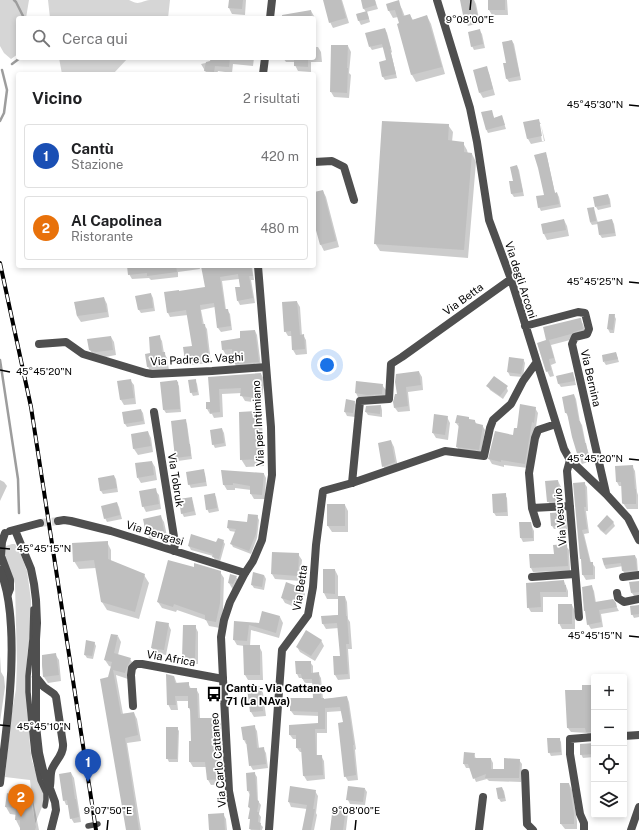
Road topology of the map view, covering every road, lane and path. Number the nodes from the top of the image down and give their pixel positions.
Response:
1 (272, 0) edge
2 (437, 0) edge
3 (270, 16) edge
4 (265, 60) edge
5 (263, 72) edge
6 (316, 162) edge
7 (354, 200) dead end
8 (258, 268) edge
9 (510, 279) junction
10 (525, 326) junction
11 (39, 344) dead end
12 (536, 363) junction
13 (266, 367) junction
14 (154, 412) dead end
15 (556, 424) junction
16 (570, 460) junction
17 (352, 483) junction
18 (606, 494) junction
19 (570, 506) junction
20 (532, 508) junction
21 (58, 521) tunnel mouth
22 (40, 523) tunnel mouth
23 (537, 524) dead end
24 (6, 533) edge
25 (639, 540) edge
26 (174, 550) junction
27 (0, 570) edge
28 (245, 574) junction
29 (575, 574) junction
30 (639, 575) edge
31 (532, 576) dead end
32 (623, 577) dead end
33 (617, 593) dead end
34 (8, 594) junction
35 (639, 599) edge
36 (579, 618) dead end
37 (36, 676) junction
38 (223, 679) junction
39 (133, 706) dead end
40 (639, 735) edge
41 (627, 736) edge
42 (591, 737) edge
43 (525, 774) dead end
44 (0, 783) edge
45 (50, 789) junction
46 (483, 797) dead end
47 (45, 806) dead end
48 (639, 807) edge
49 (98, 824) dead end
50 (88, 826) dead end
51 (50, 830) edge
52 (237, 830) edge
53 (269, 830) edge
54 (479, 830) edge
55 (534, 830) edge
56 (584, 830) edge
57 (631, 830) edge

1 - 3 street
2 - 9 street, Via degli Arconi
4 - 5 street
6 - 7 street
8 - 13 street, Via per Intimiano
9 - 10 street, Via degli Arconi
9 - 17 street, Via Betta
10 - 12 street, Via degli Arconi
10 - 18 street, Via Bernina
11 - 13 street, Via Padre G. Vaghi
12 - 15 street, Via degli Arconi
12 - 17 street, Via Betta
13 - 28 street, Via per Intimiano
14 - 26 street, Via Tobruk
15 - 16 street, Via degli Arconi
15 - 20 street
16 - 18 street, Via degli Arconi
16 - 19 street, Via Vesuvio
17 - 53 street, Via Betta
18 - 25 street, Via degli Arconi
19 - 20 street
19 - 29 street, Via Vesuvio
20 - 23 street
21 - 26 street, Via Bengasi
22 - 24 street
24 - 34 street
24 - 37 street
24 - 47 street
26 - 28 street, Via Bengasi
27 - 34 street
28 - 38 street, Via Carlo Cattaneo
29 - 31 street
29 - 36 street, Via Vesuvio
30 - 32 street
33 - 35 street
34 - 44 street
37 - 45 street
37 - 45 street
38 - 39 street, Via Africa
38 - 52 street, Via Carlo Cattaneo
40 - 41 street
42 - 56 street
43 - 55 street
45 - 51 street
46 - 54 street
48 - 57 street
49 - 50 street

